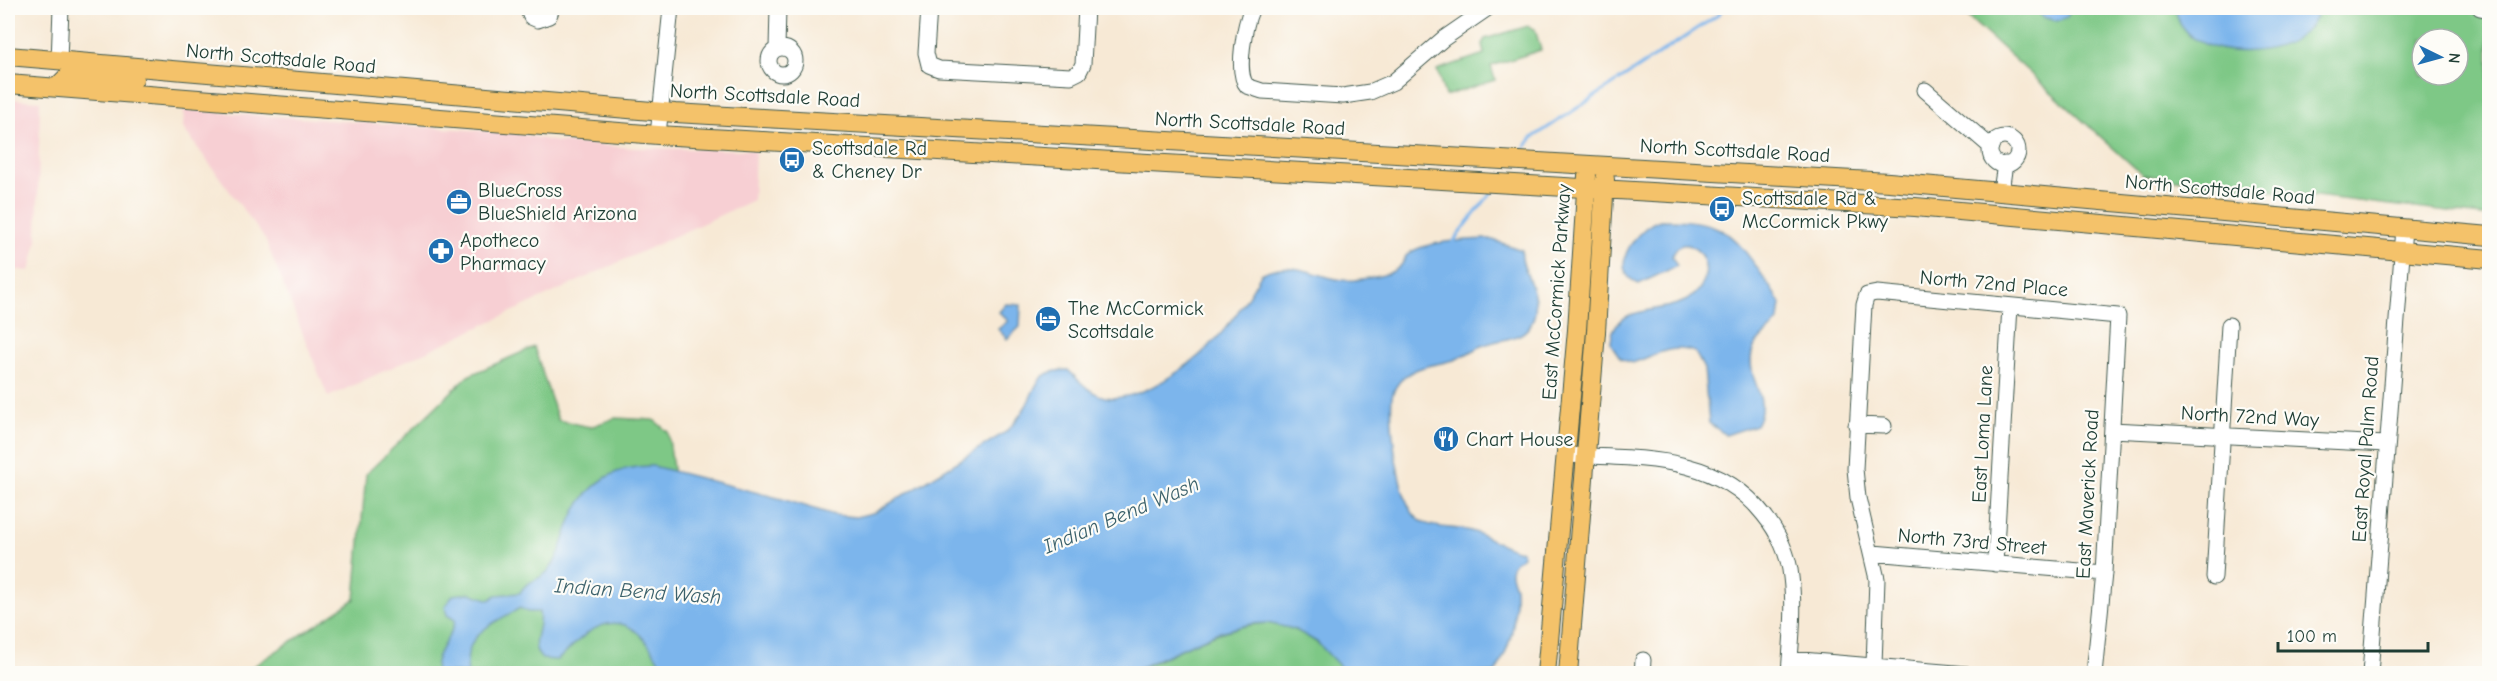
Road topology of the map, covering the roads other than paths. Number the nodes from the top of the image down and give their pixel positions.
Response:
1 (61, 8) edge
2 (527, 8) edge
3 (552, 8) edge
4 (670, 8) edge
5 (778, 8) edge
6 (929, 8) edge
7 (1086, 8) edge
8 (1252, 8) edge
9 (1488, 8) edge
10 (2480, 8) edge
11 (2490, 10) edge
12 (777, 49) dead end
13 (8, 56) edge
14 (59, 61) junction
15 (8, 69) edge
16 (166, 70) junction
17 (8, 84) edge
18 (57, 87) junction
19 (1925, 90) dead end
20 (661, 112) junction
21 (658, 135) junction
22 (1990, 147) junction
23 (2005, 164) junction
24 (1592, 165) junction
25 (1595, 188) junction
26 (2001, 191) junction
27 (1915, 207) junction
28 (2086, 223) junction
29 (2404, 228) junction
30 (2490, 236) edge
31 (2402, 251) junction
32 (2490, 259) edge
33 (2010, 306) junction
34 (2118, 316) joint
35 (2229, 325) dead end
36 (1856, 426) junction
37 (1884, 426) dead end
38 (2112, 430) junction
39 (2223, 436) junction
40 (2386, 444) junction
41 (1566, 455) junction
42 (1587, 456) junction
43 (1873, 553) junction
44 (1995, 564) junction
45 (2104, 573) junction
46 (2214, 577) dead end
47 (1874, 665) junction
48 (1789, 666) edge
49 (1546, 674) edge
50 (1568, 674) edge
51 (1967, 674) edge
52 (2094, 674) edge
53 (2370, 674) edge

1 - 14 street
2 - 3 street
4 - 20 street
5 - 12 street
6 - 7 street
8 - 9 street
10 - 11 street
13 - 14 main road, North Scottsdale Road
14 - 16 main road, North Scottsdale Road
15 - 18 main road
16 - 18 main road
16 - 20 main road, North Scottsdale Road
17 - 18 main road
18 - 21 main road
19 - 22 street
20 - 21 street
20 - 24 main road, North Scottsdale Road
21 - 25 main road
22 - 23 street
22 - 23 street
23 - 26 street
24 - 25 main road, East McCormick Parkway
24 - 26 main road, North Scottsdale Road
25 - 27 main road
25 - 41 main road, East McCormick Parkway
25 - 42 main road, East McCormick Parkway
26 - 27 main road
26 - 28 main road
26 - 29 main road, North Scottsdale Road
27 - 28 main road
28 - 31 main road
29 - 30 main road, North Scottsdale Road
29 - 31 street, East Royal Palm Road
31 - 32 main road
31 - 40 street, East Royal Palm Road
33 - 34 street, North 72nd Place
33 - 36 street, North 72nd Place
33 - 44 street, East Loma Lane
34 - 38 street, East Maverick Road
35 - 39 street
36 - 37 street
36 - 43 street
38 - 39 street, North 72nd Way
38 - 45 street, East Maverick Road
39 - 40 street, North 72nd Way
39 - 46 street
40 - 53 street, East Royal Palm Road
41 - 42 street
41 - 49 main road, East McCormick Parkway
42 - 48 street
42 - 50 main road, East McCormick Parkway
43 - 44 street, North 73rd Street
43 - 47 street
44 - 45 street, North 73rd Street
45 - 52 street, East Maverick Road
47 - 48 street
47 - 51 street

